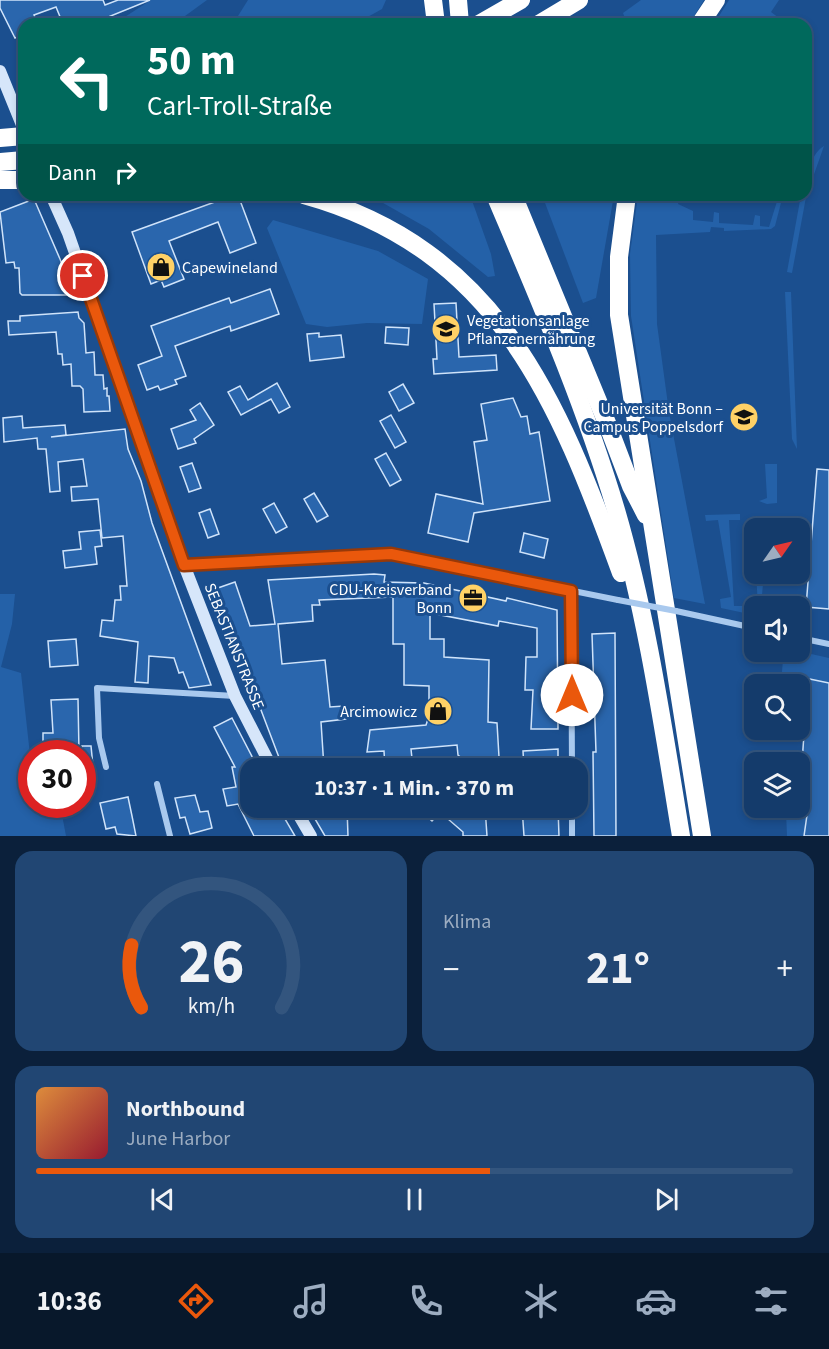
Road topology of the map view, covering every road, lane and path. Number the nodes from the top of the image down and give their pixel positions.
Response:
1 (433, 0) edge
2 (458, 0) edge
3 (521, 0) edge
4 (579, 0) edge
5 (716, 0) edge
6 (435, 18) edge
7 (460, 18) edge
8 (490, 18) edge
9 (549, 18) edge
10 (704, 18) edge
11 (0, 71) edge
12 (18, 115) edge
13 (0, 180) edge
14 (18, 180) edge
15 (54, 201) edge
16 (321, 201) edge
17 (498, 201) edge
18 (515, 201) edge
19 (626, 201) edge
20 (653, 530) junction
21 (184, 565) junction
22 (571, 591) junction
23 (744, 626) edge
24 (810, 640) edge
25 (829, 644) edge
26 (648, 646) junction
27 (236, 696) junction
28 (267, 758) edge
29 (572, 758) edge
30 (106, 767) dead end
31 (157, 784) dead end
32 (300, 818) edge
33 (572, 818) edge
34 (170, 836) edge
35 (311, 836) edge
36 (572, 836) edge
37 (681, 836) edge
38 (702, 836) edge

1 - 6 highway
2 - 7 highway
3 - 8 highway
4 - 9 highway
5 - 10 highway
11 - 12 street
13 - 14 highway
15 - 21 street, SEBASTIANSTRASSE
16 - 26 highway
17 - 26 highway
18 - 20 highway
19 - 20 highway
20 - 38 highway
21 - 22 street
21 - 27 street, SEBASTIANSTRASSE
22 - 23 street, bridge
22 - 29 street
24 - 25 street
26 - 37 highway
27 - 28 street, SEBASTIANSTRASSE
27 - 30 street
31 - 34 street
32 - 35 street
33 - 36 street

